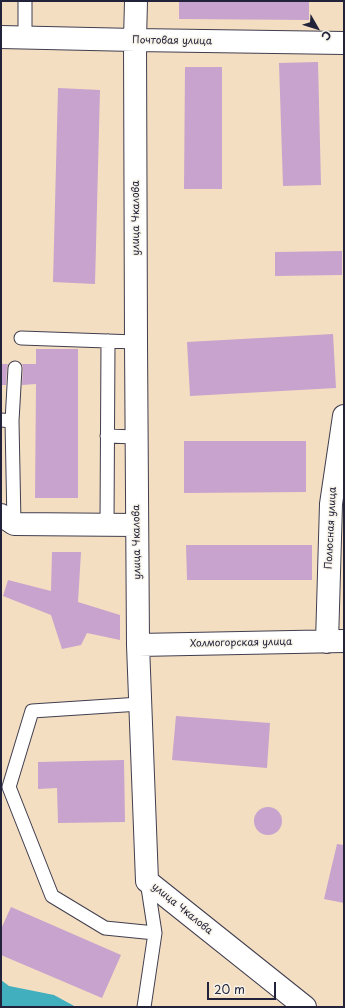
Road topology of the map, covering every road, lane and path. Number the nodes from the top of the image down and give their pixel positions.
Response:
1 (25, 1) edge
2 (136, 1) edge
3 (1, 37) edge
4 (24, 37) junction
5 (135, 40) junction
6 (344, 43) edge
7 (21, 338) dead end
8 (108, 341) junction
9 (136, 342) junction
10 (15, 368) dead end
11 (344, 416) edge
12 (7, 420) edge
13 (107, 436) junction
14 (136, 437) junction
15 (7, 520) edge
16 (107, 524) junction
17 (136, 525) junction
18 (335, 641) edge
19 (138, 645) junction
20 (140, 704) junction
21 (148, 881) junction
22 (155, 933) junction
23 (144, 1007) edge
24 (305, 1007) edge

1 - 4 lane
2 - 5 street, улица Чкалова
3 - 4 street, Почтовая улица
4 - 5 street, Почтовая улица
5 - 6 street, Почтовая улица
5 - 9 street, улица Чкалова
7 - 8 lane
8 - 9 lane
8 - 13 lane
9 - 14 street, улица Чкалова
10 - 12 lane
11 - 18 street, Полюсная улица
12 - 15 lane
13 - 14 lane
13 - 16 lane
14 - 17 street, улица Чкалова
15 - 16 street
16 - 17 street
17 - 19 street, улица Чкалова
18 - 19 street, Холмогорская улица
19 - 20 street, улица Чкалова
20 - 21 street, улица Чкалова
20 - 22 lane
21 - 22 lane
21 - 24 street, улица Чкалова
22 - 23 lane

